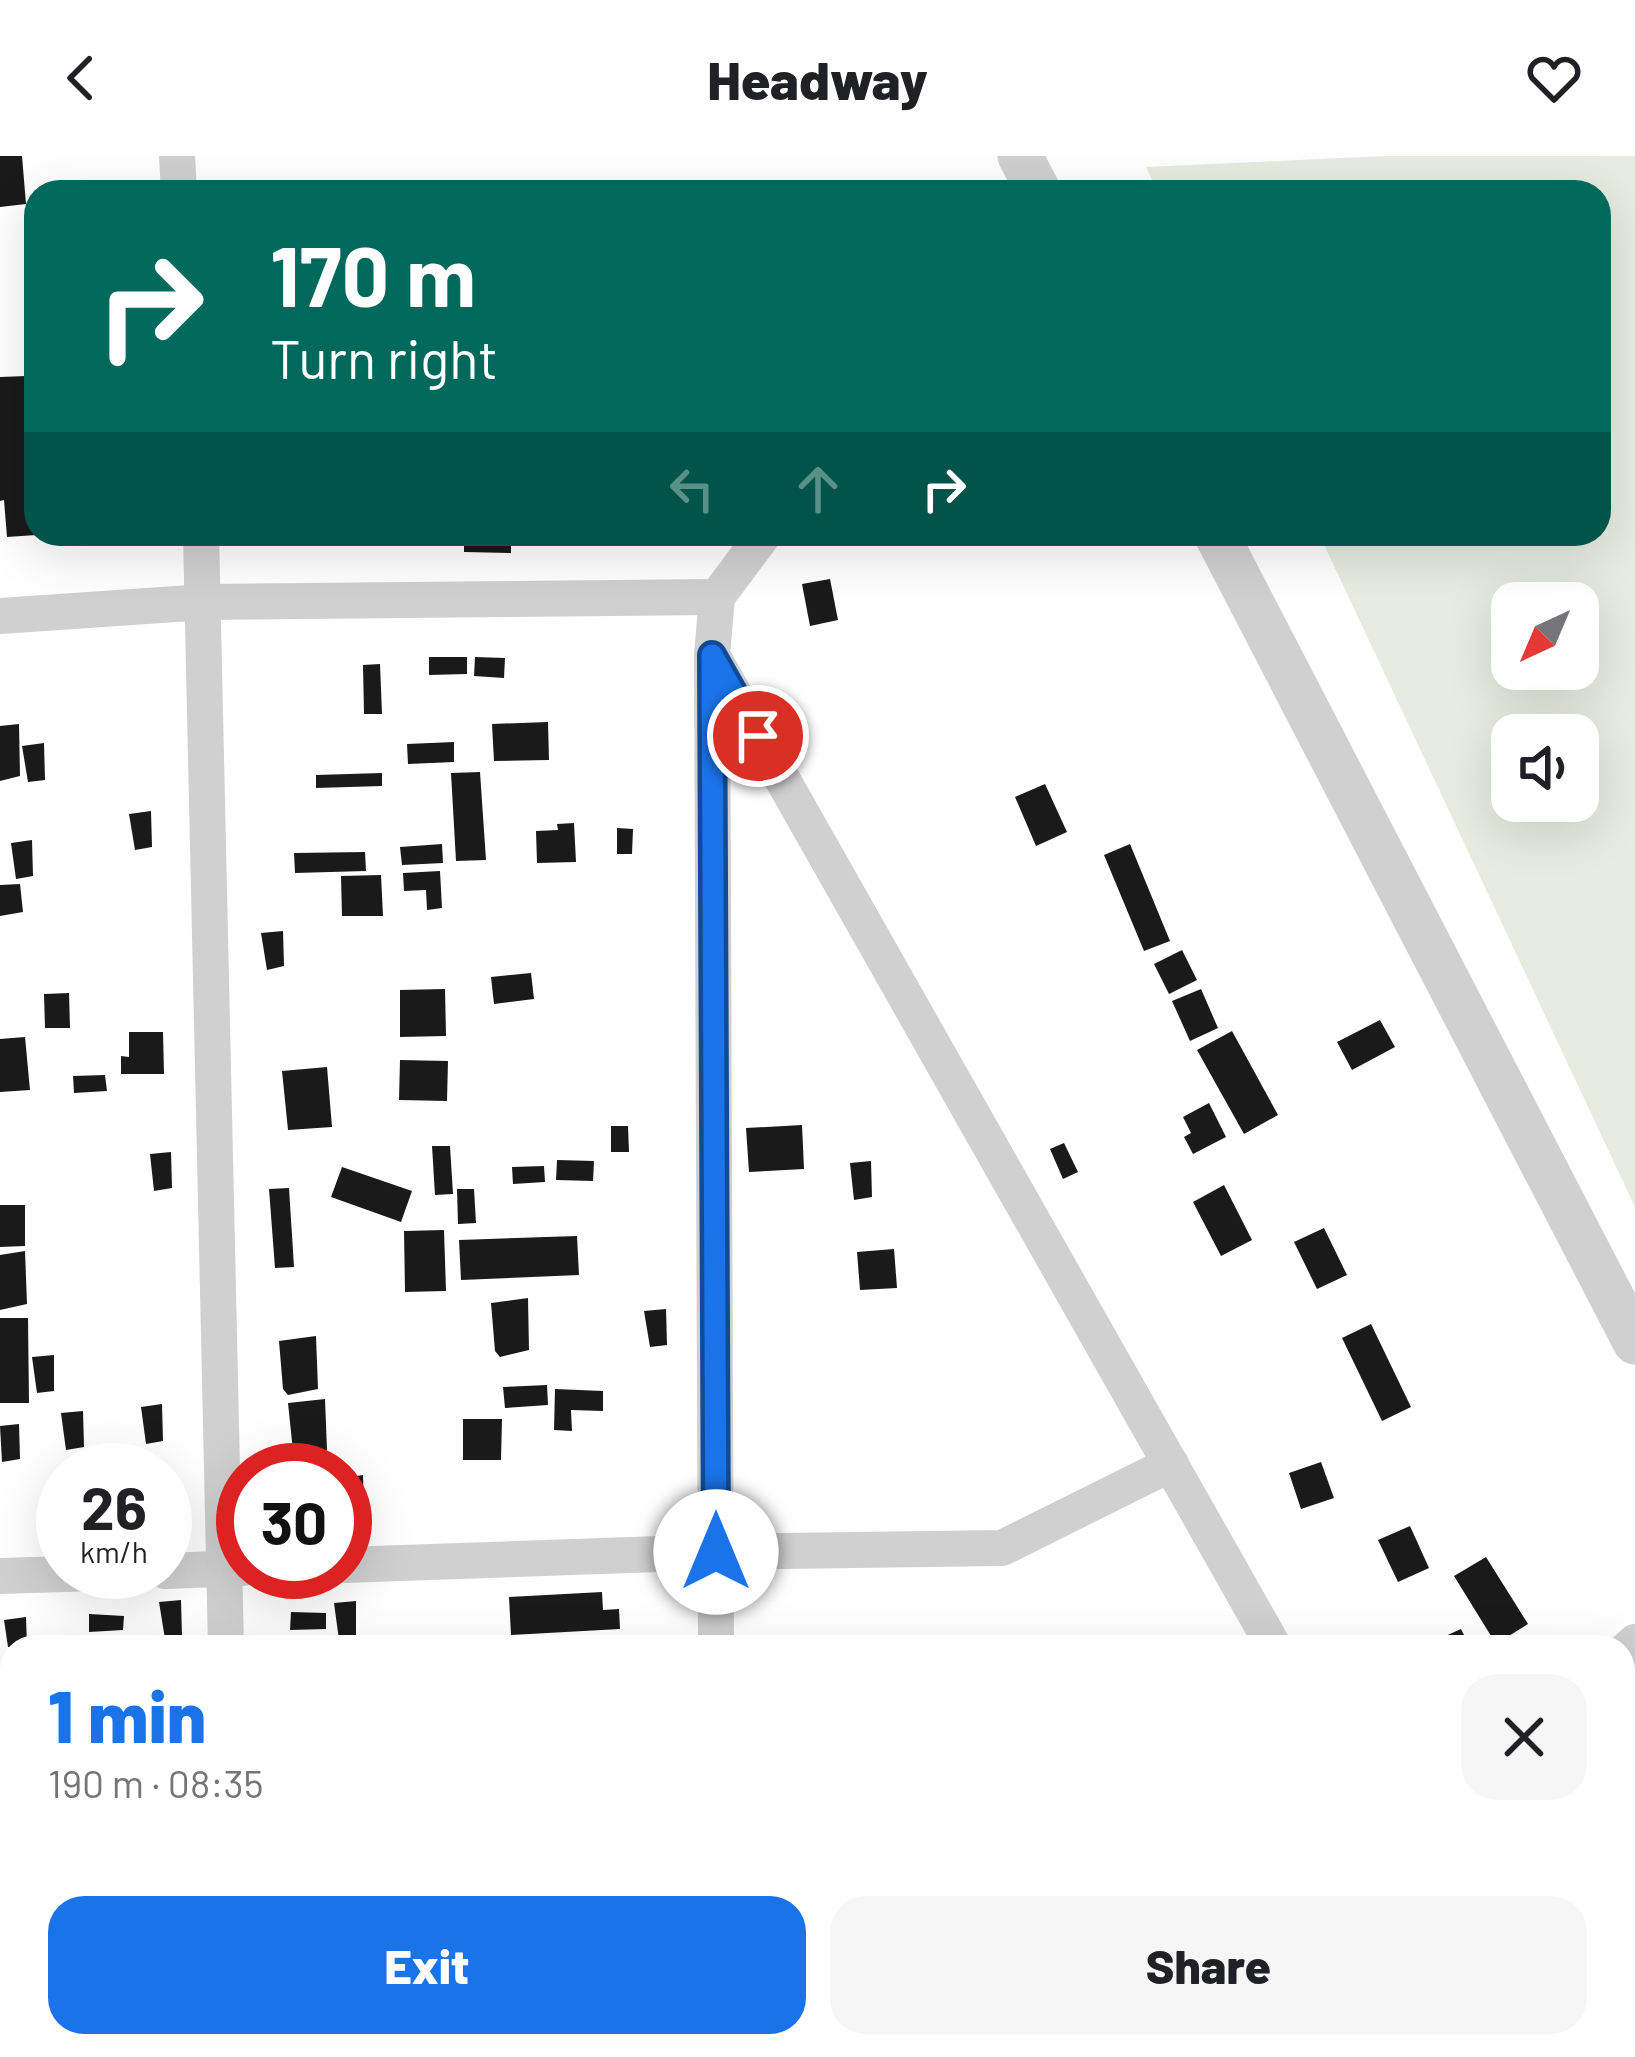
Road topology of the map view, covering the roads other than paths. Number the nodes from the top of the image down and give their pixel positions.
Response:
1 (202, 546) edge
2 (755, 546) edge
3 (1222, 546) edge
4 (717, 598) junction
5 (205, 602) junction
6 (0, 616) edge
7 (712, 655) junction
8 (1635, 1342) edge
9 (230, 1443) edge
10 (1171, 1464) junction
11 (716, 1552) junction
12 (372, 1563) edge
13 (36, 1575) edge
14 (0, 1576) edge
15 (231, 1599) edge
16 (227, 1635) edge
17 (716, 1635) edge
18 (1267, 1635) edge

1 - 5 street
2 - 4 street
3 - 8 street
4 - 5 street
4 - 7 street
5 - 6 street
5 - 9 street
7 - 10 street
7 - 11 street
10 - 11 street
10 - 18 street
11 - 12 street
11 - 17 street
13 - 14 street
15 - 16 street

